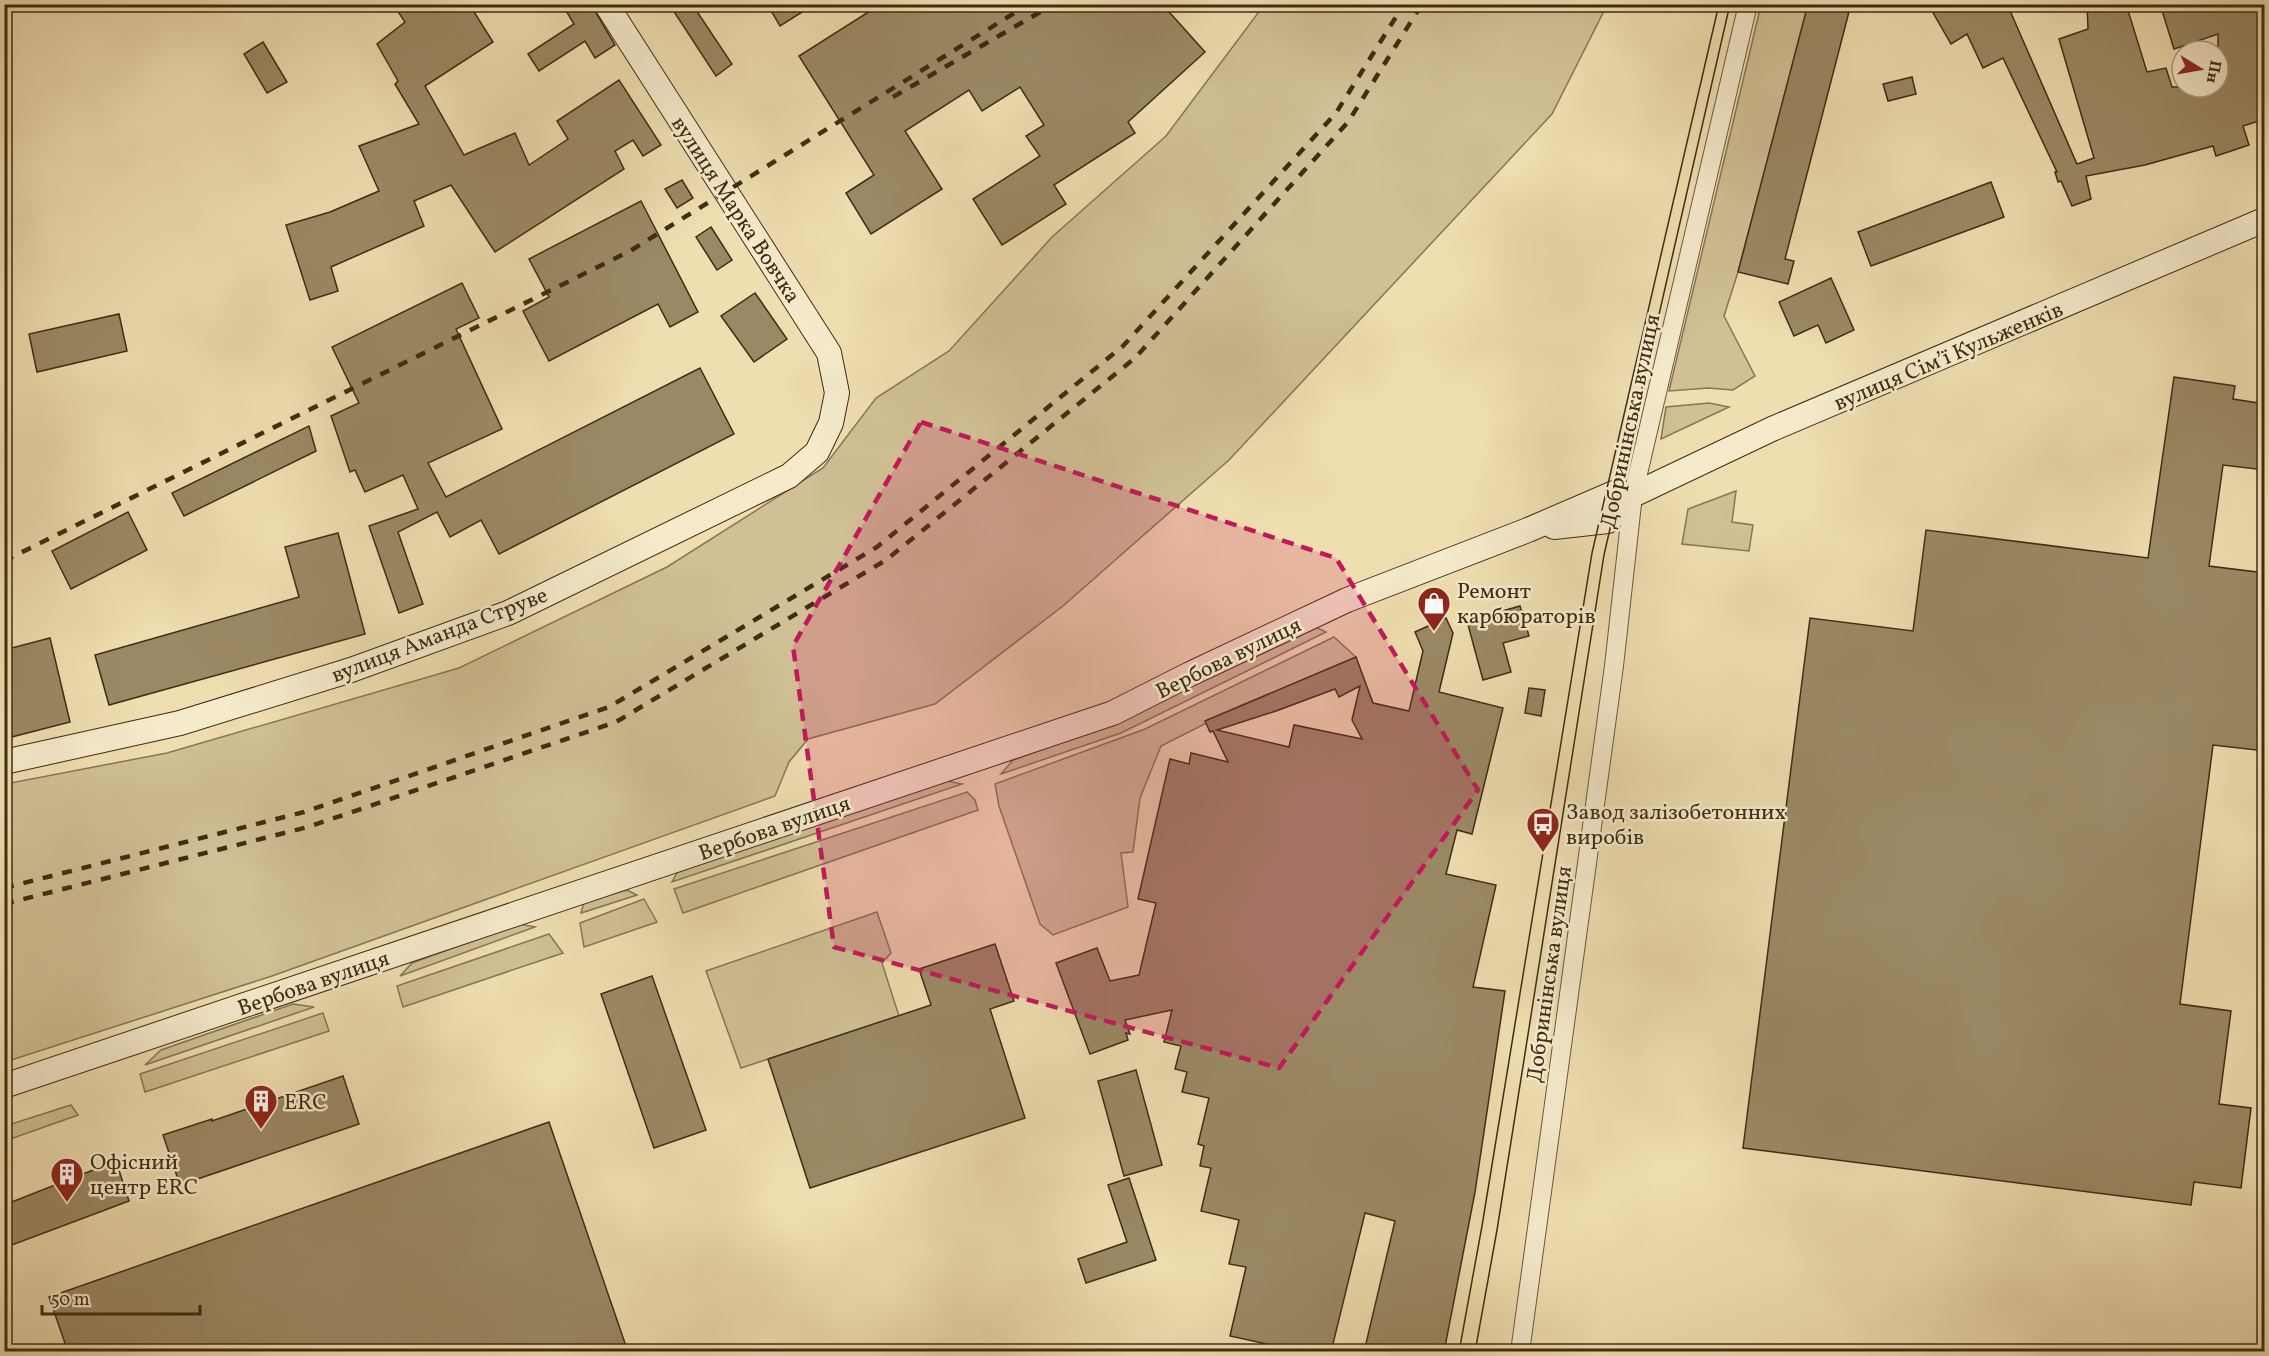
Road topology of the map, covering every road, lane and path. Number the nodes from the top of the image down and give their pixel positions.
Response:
1 (606, 4) edge
2 (1748, 4) edge
3 (2265, 220) edge
4 (831, 423) joint
5 (1633, 495) junction
6 (4, 762) edge
7 (4, 1086) edge
8 (1520, 1352) edge

1 - 4 main road, вулиця Марка Вовчка
2 - 5 street, Добринінська вулиця
3 - 5 main road, вулиця Сімʼї Кульженків
4 - 6 main road, вулиця Аманда Струве
5 - 7 main road, Вербова вулиця
5 - 8 street, Добринінська вулиця

